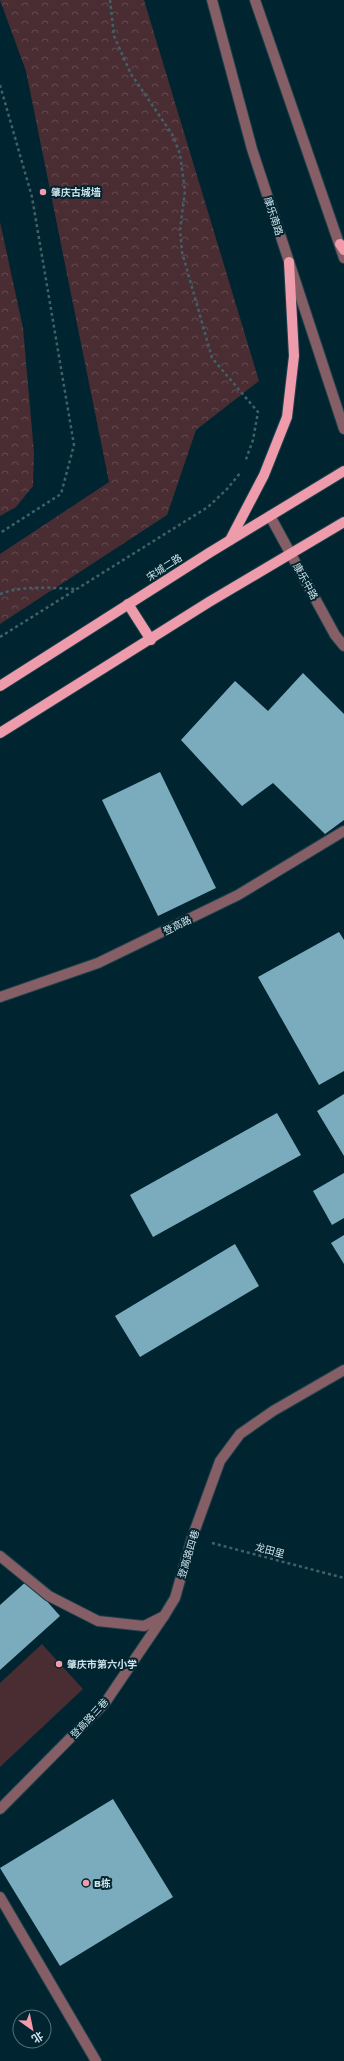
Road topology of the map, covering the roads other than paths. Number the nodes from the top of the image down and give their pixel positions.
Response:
1 (212, 0) edge
2 (255, 0) edge
3 (342, 247) edge
4 (344, 258) edge
5 (289, 262) junction
6 (344, 429) edge
7 (344, 471) edge
8 (270, 516) junction
9 (344, 522) edge
10 (230, 540) junction
11 (291, 553) junction
12 (128, 604) junction
13 (151, 640) junction
14 (344, 646) edge
15 (0, 686) edge
16 (0, 733) edge
17 (344, 832) edge
18 (0, 997) edge
19 (344, 1370) edge
20 (0, 1556) edge
21 (164, 1616) junction
22 (0, 1809) edge
23 (0, 1897) edge
24 (96, 2061) edge

1 - 5 street, 康乐南路
2 - 3 street
3 - 4 street
5 - 6 street, 康乐南路
5 - 10 main road
7 - 8 main road, 宋城二路
8 - 10 main road, 宋城二路
8 - 11 street, 康乐中路
9 - 11 main road
10 - 12 main road, 宋城二路
11 - 13 main road
11 - 14 street, 康乐中路
12 - 13 main road
12 - 15 main road, 宋城二路
13 - 16 main road
17 - 18 street, 登高路
19 - 21 street, 登高路四巷
20 - 21 street
21 - 22 street, 登高路三巷
23 - 24 street

